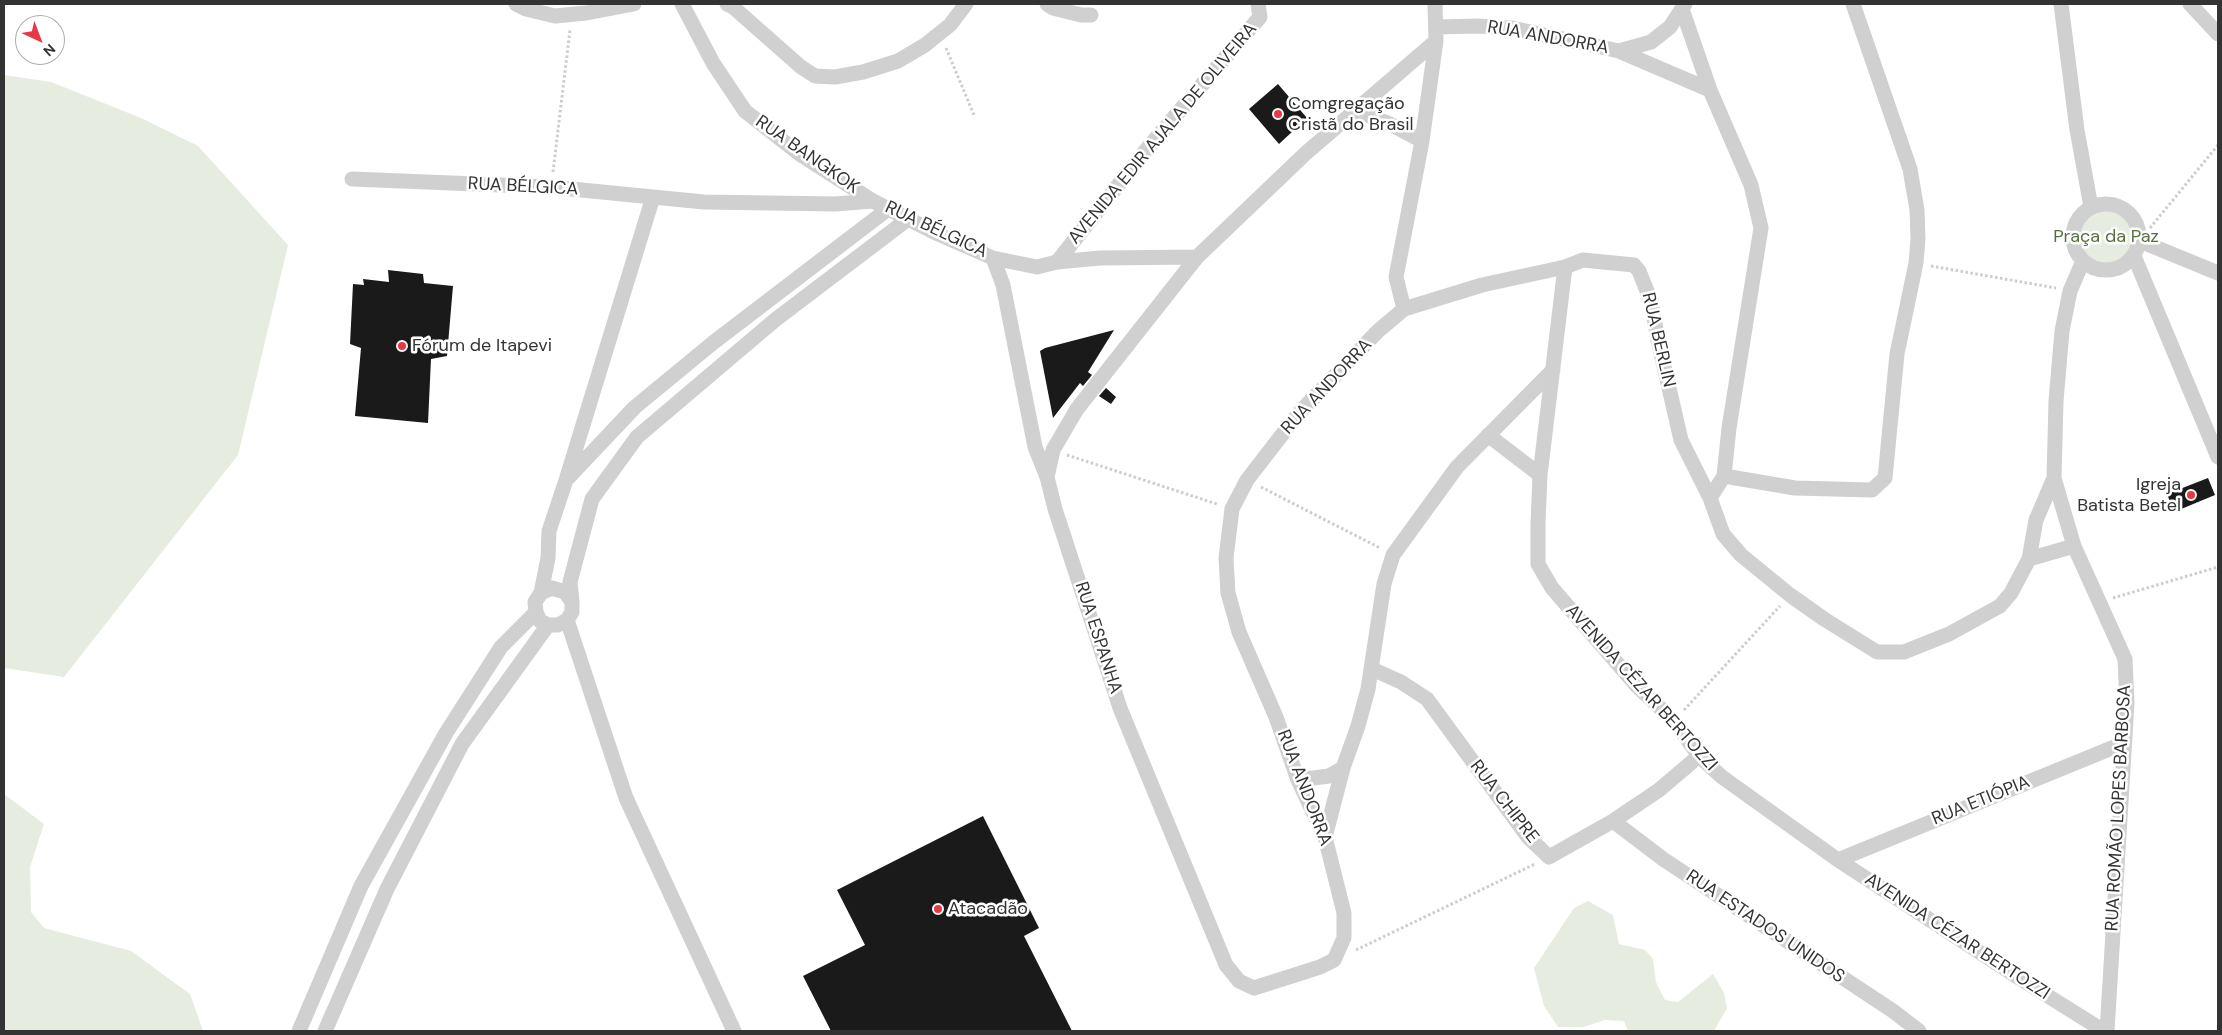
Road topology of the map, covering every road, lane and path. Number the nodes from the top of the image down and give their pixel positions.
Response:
1 (516, 4) edge
2 (634, 4) edge
3 (682, 4) edge
4 (727, 4) edge
5 (966, 4) edge
6 (1047, 4) edge
7 (1435, 4) edge
8 (1853, 4) edge
9 (2061, 4) edge
10 (2190, 4) edge
11 (1684, 7) edge
12 (1261, 8) edge
13 (572, 14) junction
14 (1091, 15) dead end
15 (938, 34) junction
16 (1436, 34) junction
17 (2218, 34) edge
18 (1619, 51) junction
19 (1710, 90) junction
20 (1354, 110) junction
21 (974, 115) dead end
22 (1422, 141) junction
23 (2218, 145) edge
24 (352, 179) dead end
25 (551, 187) junction
26 (652, 197) junction
27 (873, 201) junction
28 (2091, 207) junction
29 (888, 209) junction
30 (908, 219) junction
31 (2140, 241) junction
32 (2134, 256) junction
33 (1197, 257) junction
34 (993, 258) junction
35 (2083, 261) junction
36 (1057, 262) junction
37 (1916, 263) junction
38 (1565, 268) junction
39 (2218, 273) edge
40 (2070, 291) junction
41 (1404, 310) junction
42 (1553, 370) junction
43 (1488, 435) junction
44 (1053, 450) junction
45 (2218, 456) edge
46 (1540, 475) junction
47 (1724, 476) junction
48 (1047, 477) junction
49 (2054, 478) junction
50 (566, 480) junction
51 (1247, 480) junction
52 (1710, 498) junction
53 (1232, 509) junction
54 (2074, 546) junction
55 (1393, 555) junction
56 (2029, 559) junction
57 (2218, 567) edge
58 (541, 594) junction
59 (1790, 595) junction
60 (572, 602) junction
61 (2099, 602) junction
62 (536, 612) junction
63 (567, 620) junction
64 (548, 625) junction
65 (1372, 668) junction
66 (1674, 722) junction
67 (2124, 743) junction
68 (1699, 756) junction
69 (1343, 768) junction
70 (1298, 780) junction
71 (1613, 821) junction
72 (1324, 837) junction
73 (1549, 857) junction
74 (1838, 860) junction
75 (1334, 960) junction
76 (299, 1031) edge
77 (325, 1031) edge
78 (734, 1031) edge
79 (1919, 1031) edge
80 (2105, 1031) edge

1 - 13 street
2 - 13 street
3 - 27 street, RUA BANGKOK
4 - 15 street
5 - 15 street
6 - 14 street
7 - 16 street
8 - 37 street
9 - 28 street
10 - 17 street
11 - 18 street, RUA ANDORRA
11 - 19 street
12 - 36 street, AVENIDA EDIR AJALA DE OLIVEIRA
13 - 25 path
15 - 21 path
16 - 18 street, RUA ANDORRA
16 - 20 street
16 - 22 street
18 - 19 street
19 - 47 street
20 - 22 street
20 - 33 street
22 - 41 street
23 - 31 path
24 - 25 street, RUA BÉLGICA
25 - 26 street, RUA BÉLGICA
26 - 27 street, RUA BÉLGICA
26 - 50 street
27 - 29 street, RUA BÉLGICA
28 - 31 street
28 - 35 street
29 - 30 street, RUA BÉLGICA
29 - 50 street
30 - 34 street, RUA BÉLGICA
30 - 60 street
31 - 32 street
31 - 39 street
32 - 35 street
32 - 45 street
33 - 36 street, RUA BÉLGICA
33 - 44 street, RUA ESPANHA
34 - 36 street, RUA BÉLGICA
34 - 48 street
35 - 40 street
37 - 40 path
37 - 47 street
38 - 41 street, RUA BERLIN
38 - 42 street, AVENIDA CÉZAR BERTOZZI
38 - 52 street, RUA BERLIN
40 - 49 street
41 - 51 street, RUA ANDORRA
42 - 43 street
42 - 46 street, AVENIDA CÉZAR BERTOZZI
43 - 46 street
43 - 55 street
44 - 48 street, RUA ESPANHA
44 - 53 path
46 - 66 street, AVENIDA CÉZAR BERTOZZI
47 - 52 street
48 - 75 street, RUA ESPANHA
49 - 54 street, RUA ROMÃO LOPES BARBOSA
49 - 56 street, RUA BERLIN
50 - 58 street
51 - 53 street, RUA ANDORRA
51 - 55 path
52 - 59 street, RUA BERLIN
53 - 70 street, RUA ANDORRA
54 - 56 street
54 - 61 street, RUA ROMÃO LOPES BARBOSA
55 - 65 street
56 - 59 street, RUA BERLIN
57 - 61 path
58 - 60 street
58 - 62 street
59 - 66 path
60 - 63 street
61 - 67 street, RUA ROMÃO LOPES BARBOSA
62 - 64 street
62 - 76 street
63 - 64 street
63 - 78 street
64 - 77 street
65 - 69 street
65 - 73 street, RUA CHIPRE
66 - 68 street, AVENIDA CÉZAR BERTOZZI
67 - 74 street, RUA ETIÓPIA
67 - 80 street, RUA ROMÃO LOPES BARBOSA
68 - 71 street, RUA CHIPRE
68 - 74 street, AVENIDA CÉZAR BERTOZZI
69 - 70 street
69 - 72 street
70 - 72 street, RUA ANDORRA
71 - 73 street, RUA CHIPRE
71 - 79 street, RUA ESTADOS UNIDOS
72 - 75 street, RUA ANDORRA
73 - 75 path
74 - 80 street, AVENIDA CÉZAR BERTOZZI

